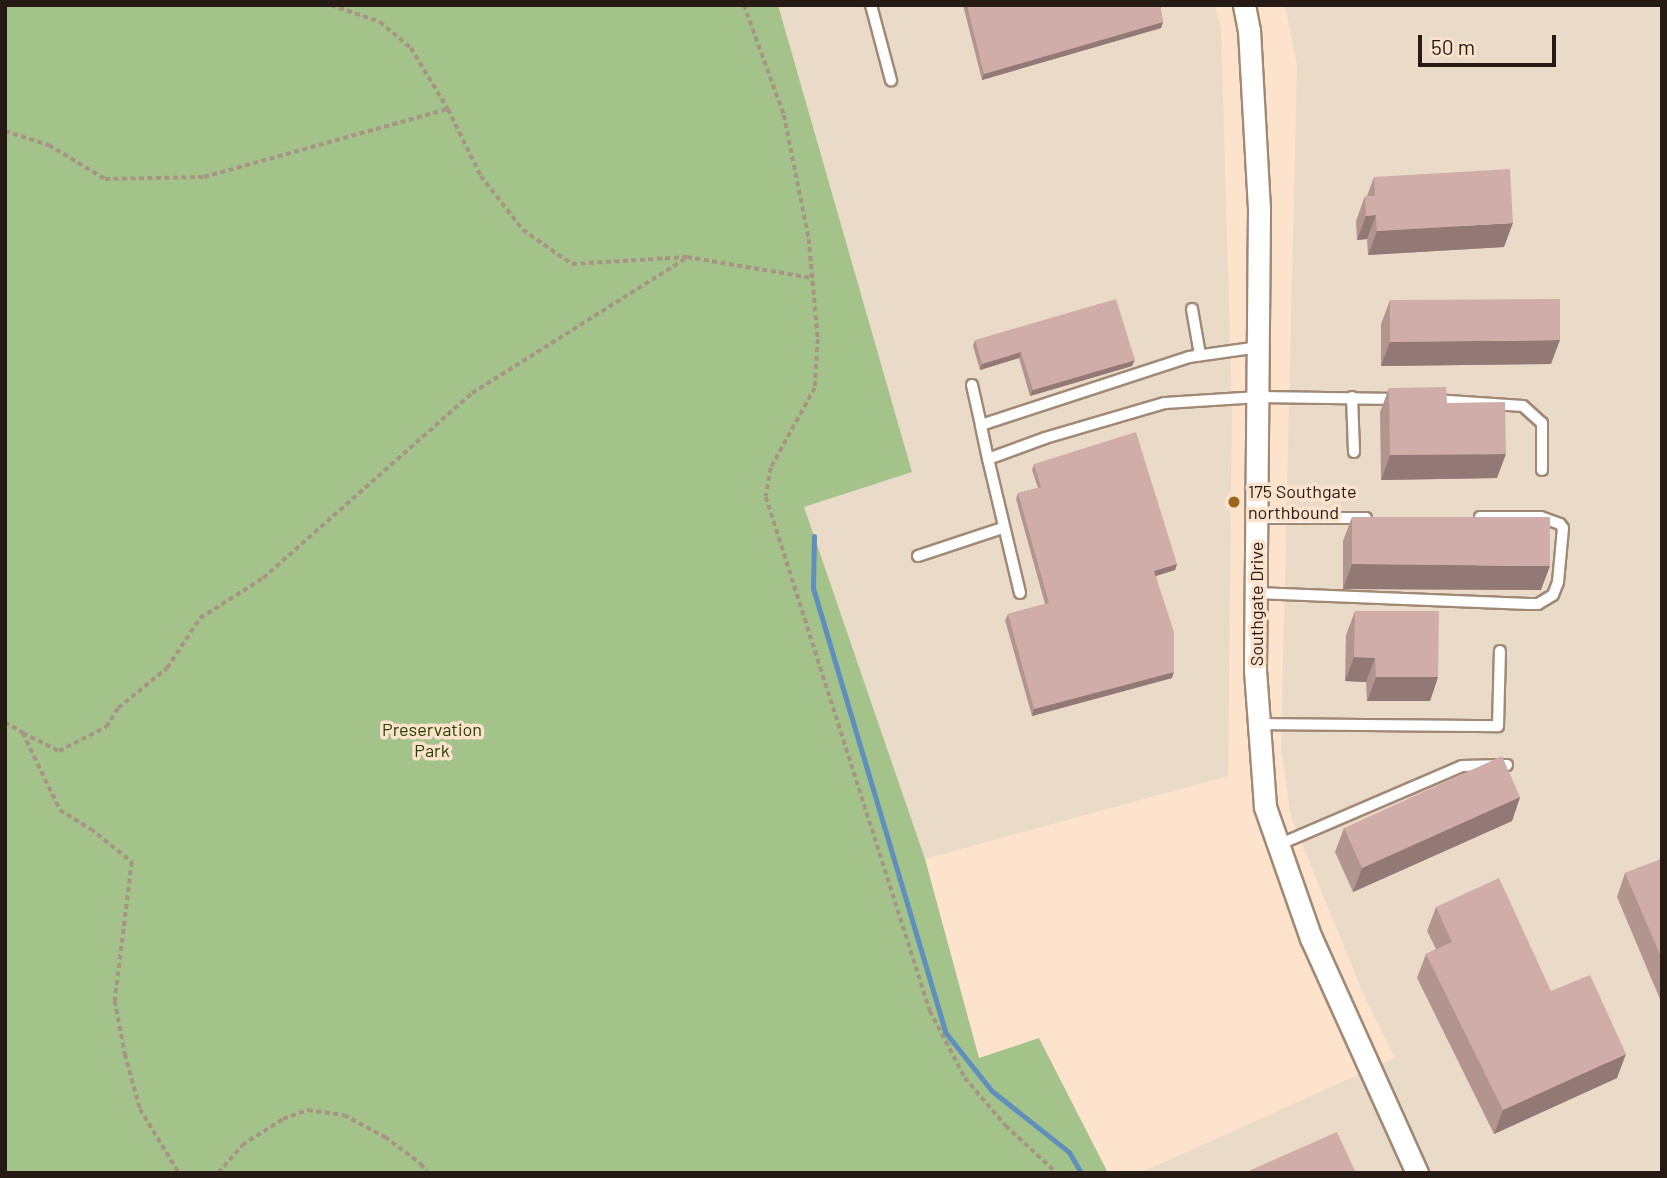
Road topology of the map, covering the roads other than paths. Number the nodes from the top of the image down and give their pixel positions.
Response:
1 (871, 5) edge
2 (1244, 5) edge
3 (891, 80) dead end
4 (1192, 309) dead end
5 (1259, 347) junction
6 (1200, 355) junction
7 (972, 386) dead end
8 (1259, 397) junction
9 (1352, 397) junction
10 (1406, 399) edge
11 (1420, 399) edge
12 (981, 425) junction
13 (1354, 452) dead end
14 (988, 459) junction
15 (1542, 470) dead end
16 (1378, 517) edge
17 (1474, 517) edge
18 (1256, 518) junction
19 (1002, 528) junction
20 (918, 556) dead end
21 (1020, 593) dead end
22 (1256, 593) junction
23 (1500, 651) dead end
24 (1259, 724) junction
25 (1507, 765) edge
26 (1278, 845) junction
27 (1418, 1173) edge

1 - 3 lane
2 - 5 street, Southgate Drive
4 - 6 lane
5 - 6 lane
5 - 8 street, Southgate Drive
6 - 12 lane
7 - 12 lane
8 - 9 lane
8 - 14 lane
8 - 18 street, Southgate Drive
9 - 10 lane
9 - 13 lane
11 - 15 lane
12 - 14 lane
14 - 19 lane
16 - 18 lane
17 - 22 lane
18 - 22 street, Southgate Drive
19 - 20 lane
19 - 21 lane
22 - 24 street, Southgate Drive
23 - 24 lane
24 - 26 street, Southgate Drive
25 - 26 lane
26 - 27 street, Southgate Drive

